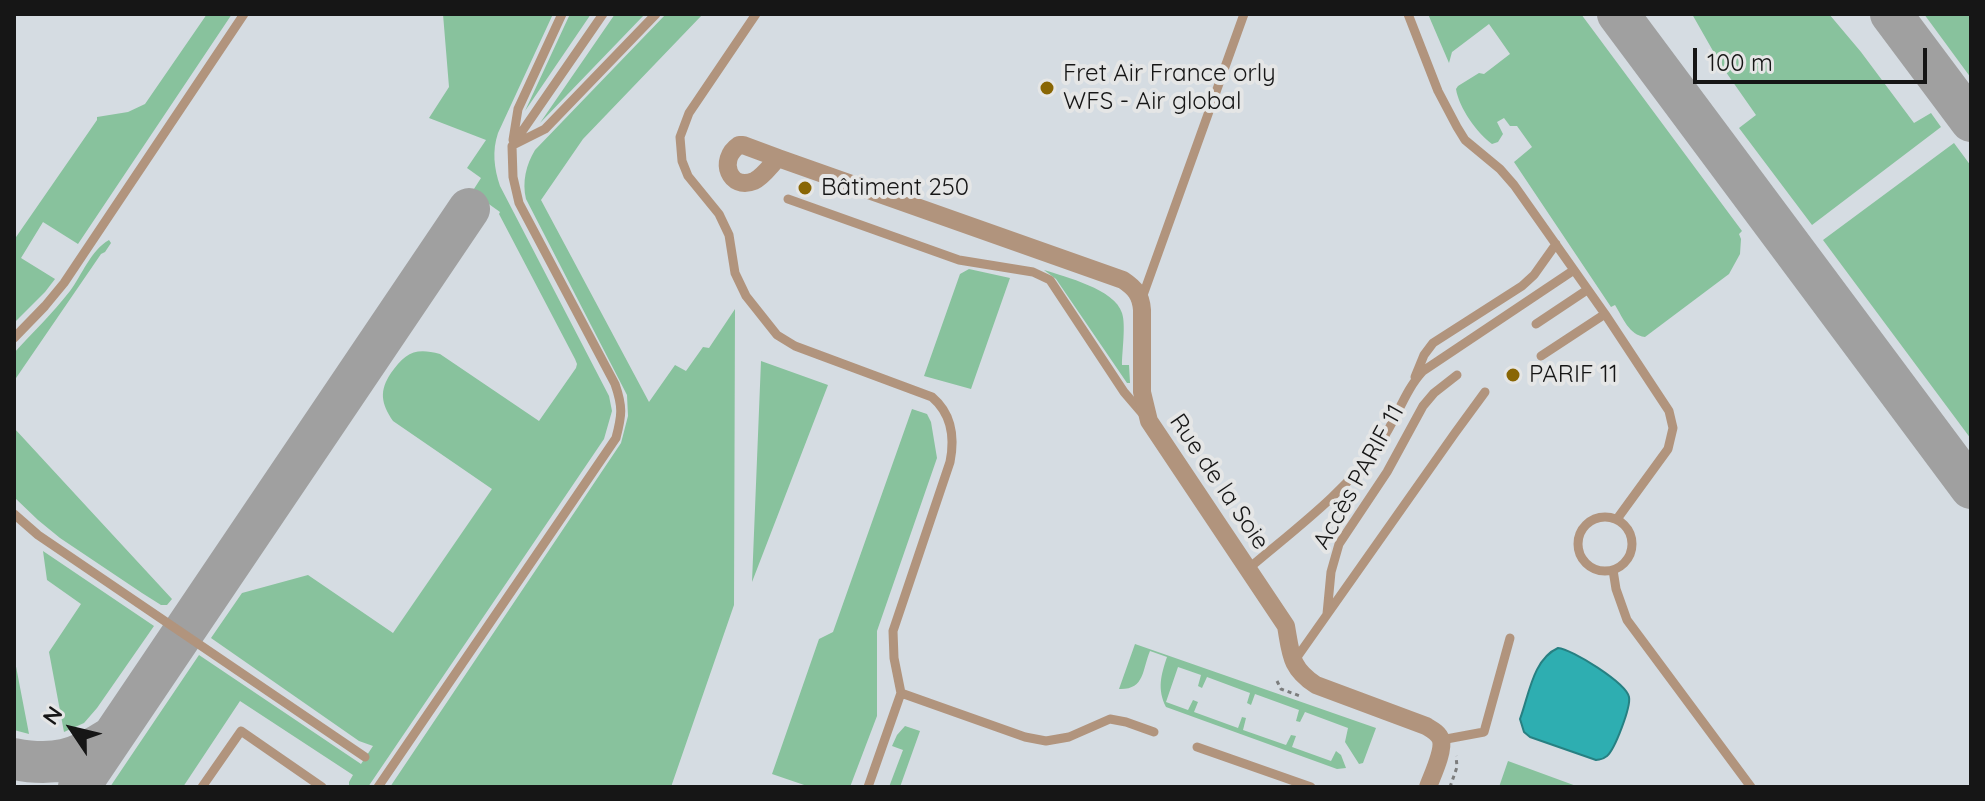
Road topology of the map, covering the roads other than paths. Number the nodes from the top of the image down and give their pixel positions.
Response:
1 (244, 14) edge
2 (562, 14) edge
3 (603, 14) edge
4 (656, 14) edge
5 (756, 14) edge
6 (1244, 14) edge
7 (1408, 14) edge
8 (512, 146) junction
9 (778, 158) dead end
10 (788, 199) dead end
11 (1556, 244) junction
12 (1574, 270) junction
13 (1587, 290) junction
14 (1141, 301) junction
15 (1605, 314) junction
16 (1536, 324) dead end
17 (14, 338) edge
18 (1541, 356) dead end
19 (1457, 375) dead end
20 (1414, 380) junction
21 (1485, 392) dead end
22 (1149, 421) junction
23 (1392, 423) junction
24 (1405, 437) junction
25 (14, 514) edge
26 (1617, 519) junction
27 (1248, 569) junction
28 (1613, 570) junction
29 (1327, 614) junction
30 (1510, 638) dead end
31 (1293, 663) junction
32 (901, 693) junction
33 (1154, 732) dead end
34 (1441, 740) junction
35 (1197, 747) dead end
36 (365, 757) dead end
37 (202, 787) edge
38 (322, 787) edge
39 (378, 787) edge
40 (868, 787) edge
41 (1311, 787) edge
42 (1428, 787) edge
43 (1751, 787) edge

1 - 17 lane
2 - 8 lane
3 - 8 lane
4 - 8 lane
5 - 32 lane
6 - 14 lane
7 - 11 lane
8 - 39 lane
9 - 14 street
10 - 22 lane
11 - 12 lane
11 - 20 lane
12 - 13 lane
12 - 20 lane
13 - 15 lane
13 - 16 lane
14 - 22 street, Rue de la Soie
15 - 18 lane
15 - 26 lane
19 - 24 lane, Accès PARIF 11
20 - 23 lane
21 - 29 lane, Accès PARIF 11
22 - 27 street, Rue de la Soie
23 - 24 lane
23 - 27 lane
24 - 29 lane, Accès PARIF 11
25 - 36 lane
26 - 28 lane
26 - 28 lane
27 - 31 street, Rue de la Soie
28 - 43 lane
29 - 31 lane, Accès PARIF 11
30 - 34 lane
31 - 34 street
32 - 33 lane
32 - 40 lane
34 - 42 street
35 - 41 lane
37 - 38 lane

